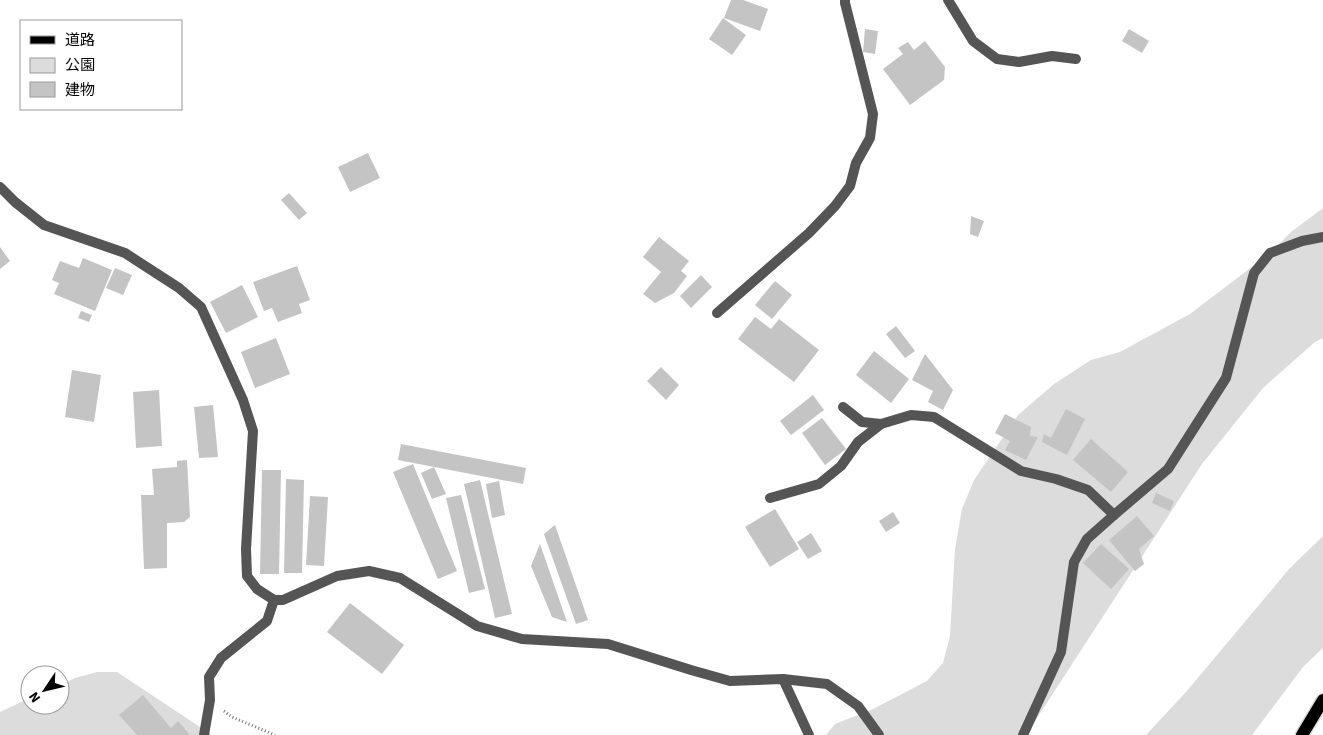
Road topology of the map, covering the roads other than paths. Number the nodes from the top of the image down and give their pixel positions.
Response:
1 (845, 0) edge
2 (948, 0) edge
3 (1076, 59) dead end
4 (0, 187) edge
5 (1323, 237) edge
6 (717, 313) dead end
7 (843, 407) dead end
8 (881, 424) junction
9 (770, 498) dead end
10 (1114, 515) junction
11 (274, 600) junction
12 (783, 679) junction
13 (1323, 700) edge
14 (204, 735) edge
15 (809, 735) edge
16 (879, 735) edge
17 (1023, 735) edge
18 (1302, 735) edge

1 - 6 street
2 - 3 street
4 - 11 street
5 - 10 street
7 - 8 street
8 - 9 street
8 - 10 street
10 - 17 street
11 - 12 street
11 - 14 street
12 - 15 street
12 - 16 street
13 - 18 main road

